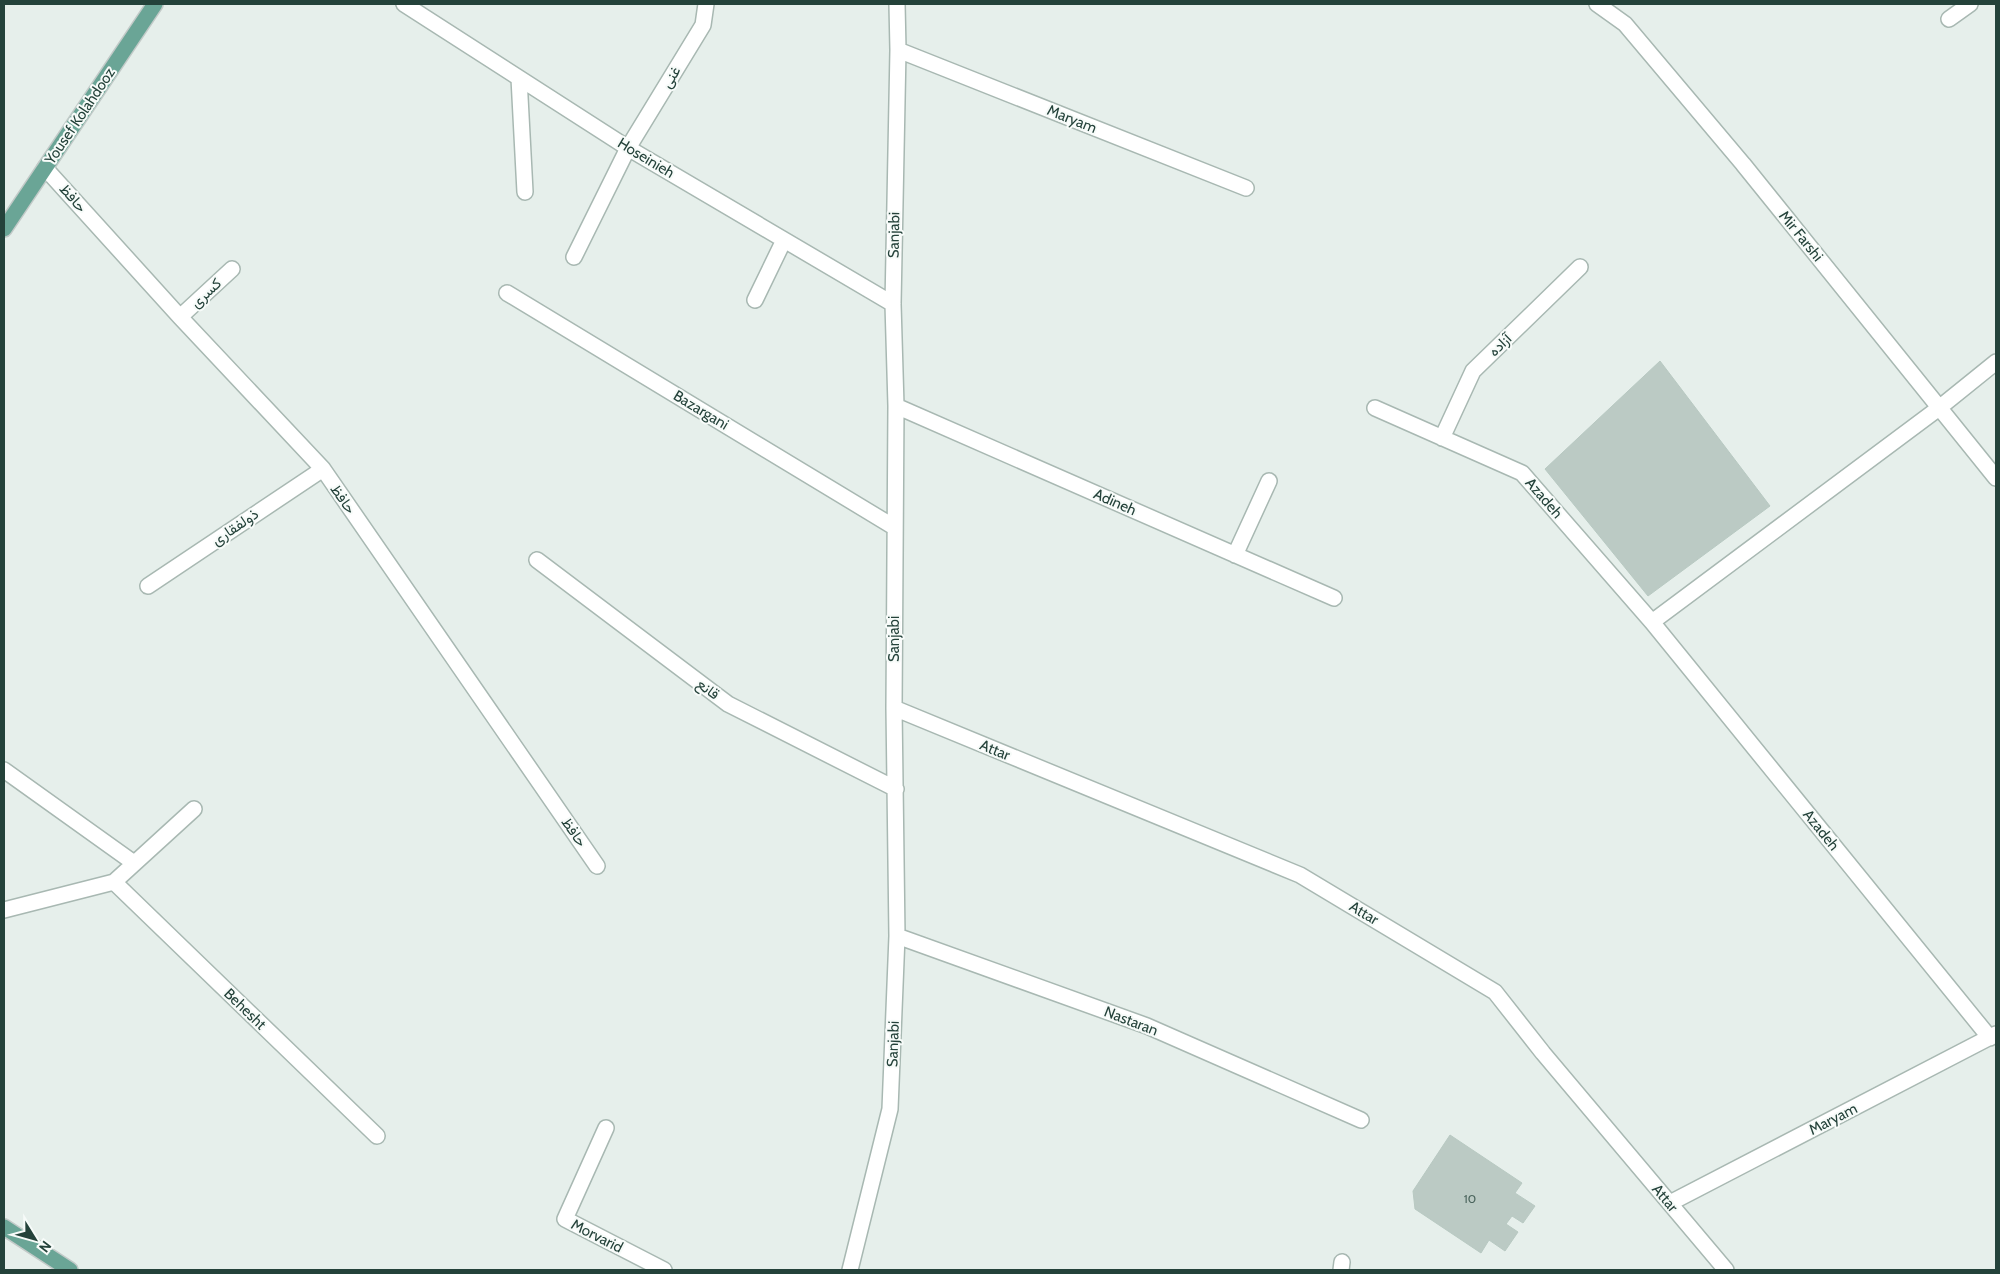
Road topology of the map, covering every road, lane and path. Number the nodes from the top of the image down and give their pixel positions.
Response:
1 (155, 4) edge
2 (404, 4) edge
3 (706, 4) edge
4 (897, 4) edge
5 (1597, 4) edge
6 (1970, 4) edge
7 (1949, 19) dead end
8 (898, 50) junction
9 (519, 78) junction
10 (628, 148) junction
11 (45, 168) junction
12 (1246, 188) dead end
13 (525, 192) dead end
14 (4, 229) edge
15 (784, 240) junction
16 (574, 257) dead end
17 (1580, 267) dead end
18 (232, 269) dead end
19 (507, 293) dead end
20 (755, 300) dead end
21 (893, 304) junction
22 (180, 318) junction
23 (1996, 362) edge
24 (896, 406) junction
25 (1375, 408) dead end
26 (1939, 408) junction
27 (1442, 438) junction
28 (323, 469) junction
29 (1996, 478) edge
30 (1269, 481) dead end
31 (894, 527) junction
32 (1235, 554) junction
33 (537, 560) dead end
34 (148, 586) dead end
35 (1334, 598) dead end
36 (1652, 622) junction
37 (894, 708) junction
38 (4, 770) edge
39 (896, 790) junction
40 (194, 809) dead end
41 (134, 864) junction
42 (597, 866) dead end
43 (114, 882) junction
44 (4, 910) edge
45 (897, 936) junction
46 (1993, 1036) edge
47 (1361, 1120) dead end
48 (606, 1128) dead end
49 (377, 1136) dead end
50 (1670, 1203) junction
51 (5, 1231) edge
52 (70, 1270) edge
53 (664, 1270) edge
54 (850, 1270) edge
55 (1726, 1270) edge

1 - 11 main road, Yousef Kolahdooz
2 - 9 street, Hoseinieh
3 - 10 street, غنی
4 - 8 street, Sanjabi
5 - 26 street, Mir Farshi
6 - 7 street
8 - 12 street, Maryam
8 - 21 street, Sanjabi
9 - 10 street, Hoseinieh
9 - 13 street
10 - 15 street, Hoseinieh
10 - 16 street, غنی
11 - 14 main road, Yousef Kolahdooz
11 - 22 street, حافظ
15 - 20 street
15 - 21 street, Hoseinieh
17 - 27 street, آزاده
18 - 22 street, کسری
19 - 31 street, Bazargani
21 - 24 street, Sanjabi
22 - 28 street, حافظ
23 - 26 street
24 - 31 street, Sanjabi
24 - 32 street, Adineh
25 - 27 street, Azadeh
26 - 29 street, Mir Farshi
26 - 36 street
27 - 36 street, Azadeh
28 - 34 street, ذولفقاری
28 - 42 street, حافظ
30 - 32 street
31 - 37 street, Sanjabi
32 - 35 street, Adineh
33 - 39 street, قانع
36 - 46 street, Azadeh
37 - 39 street, Sanjabi
37 - 50 street, Attar
38 - 41 street
39 - 45 street, Sanjabi
40 - 41 street
41 - 43 street
43 - 44 street
43 - 49 street, Behesht
45 - 47 street, Nastaran
45 - 54 street, Sanjabi
46 - 50 street, Maryam
48 - 53 street, Morvarid
50 - 55 street, Attar
51 - 52 main road

